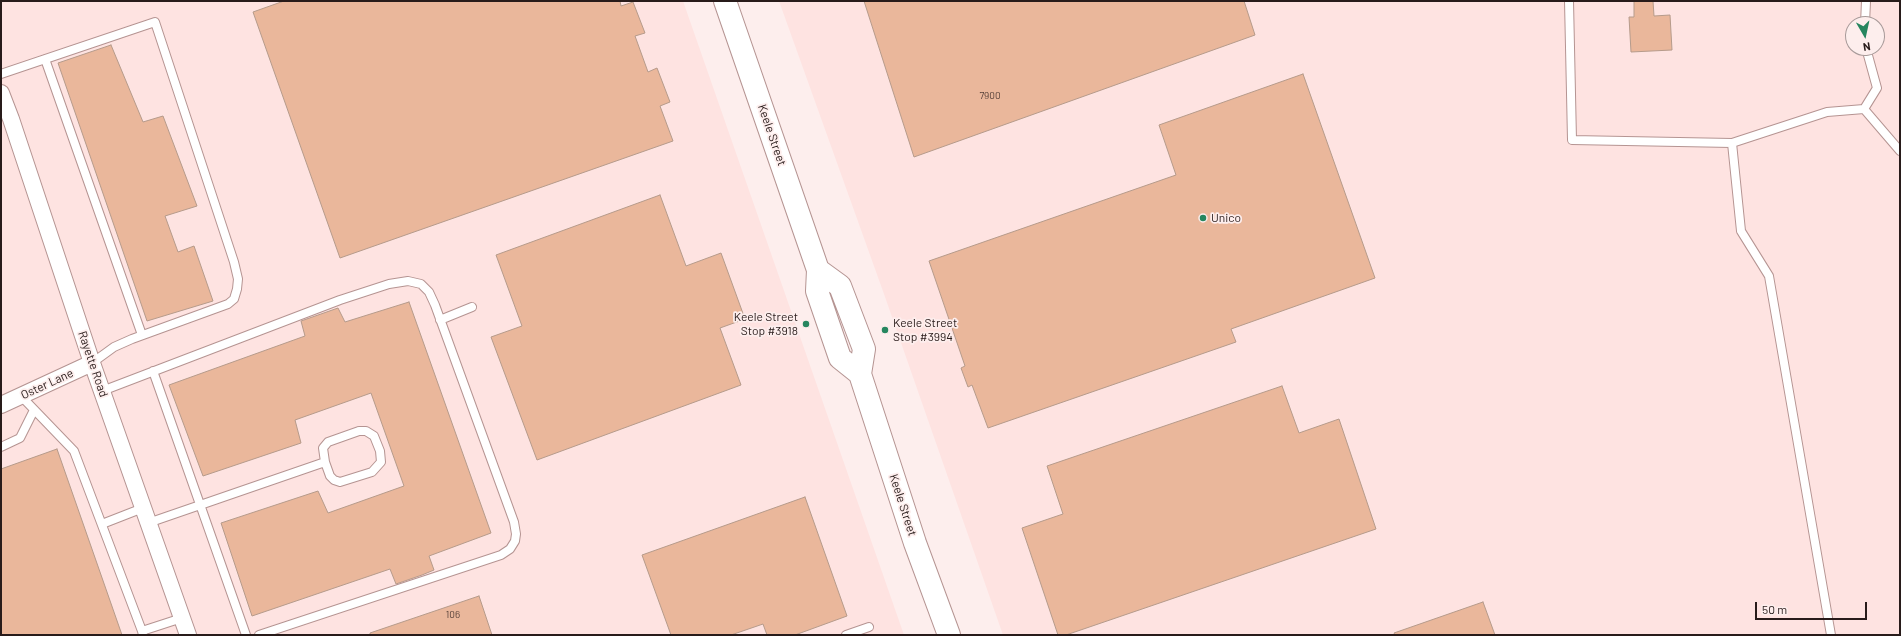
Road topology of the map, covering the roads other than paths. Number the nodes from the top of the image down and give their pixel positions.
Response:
1 (725, 1) edge
2 (1569, 1) edge
3 (1866, 1) edge
4 (1865, 16) edge
5 (1868, 56) edge
6 (45, 59) junction
7 (1, 74) edge
8 (1, 93) edge
9 (1864, 109) junction
10 (1732, 143) junction
11 (1900, 151) edge
12 (472, 307) dead end
13 (440, 320) junction
14 (142, 335) junction
15 (92, 363) junction
16 (152, 371) junction
17 (102, 390) junction
18 (21, 396) junction
19 (1, 405) edge
20 (34, 410) junction
21 (1, 447) edge
22 (325, 462) junction
23 (199, 506) junction
24 (143, 508) junction
25 (148, 523) junction
26 (102, 524) junction
27 (182, 618) junction
28 (869, 627) dead end
29 (143, 633) edge
30 (188, 635) edge
31 (246, 635) edge
32 (259, 635) edge
33 (846, 635) edge
34 (949, 635) edge
35 (1831, 635) edge

1 - 34 main road, Keele Street
2 - 10 lane
3 - 4 lane
5 - 9 lane
6 - 7 lane
6 - 14 lane
6 - 14 lane
8 - 15 street, Rayette Road
9 - 10 lane
9 - 11 lane
10 - 35 lane
12 - 13 lane
13 - 16 lane
13 - 32 lane
14 - 15 lane
15 - 17 street, Rayette Road
15 - 18 street, Oster Lane
16 - 17 lane
16 - 23 lane
17 - 24 street, Rayette Road
18 - 19 street, Oster Lane
18 - 20 lane
20 - 21 lane
20 - 26 lane
22 - 22 lane
22 - 23 lane
23 - 25 lane
23 - 31 lane
24 - 25 street, Rayette Road
24 - 26 lane
25 - 27 street, Rayette Road
26 - 29 lane
27 - 29 lane
27 - 30 street, Rayette Road
28 - 33 lane

